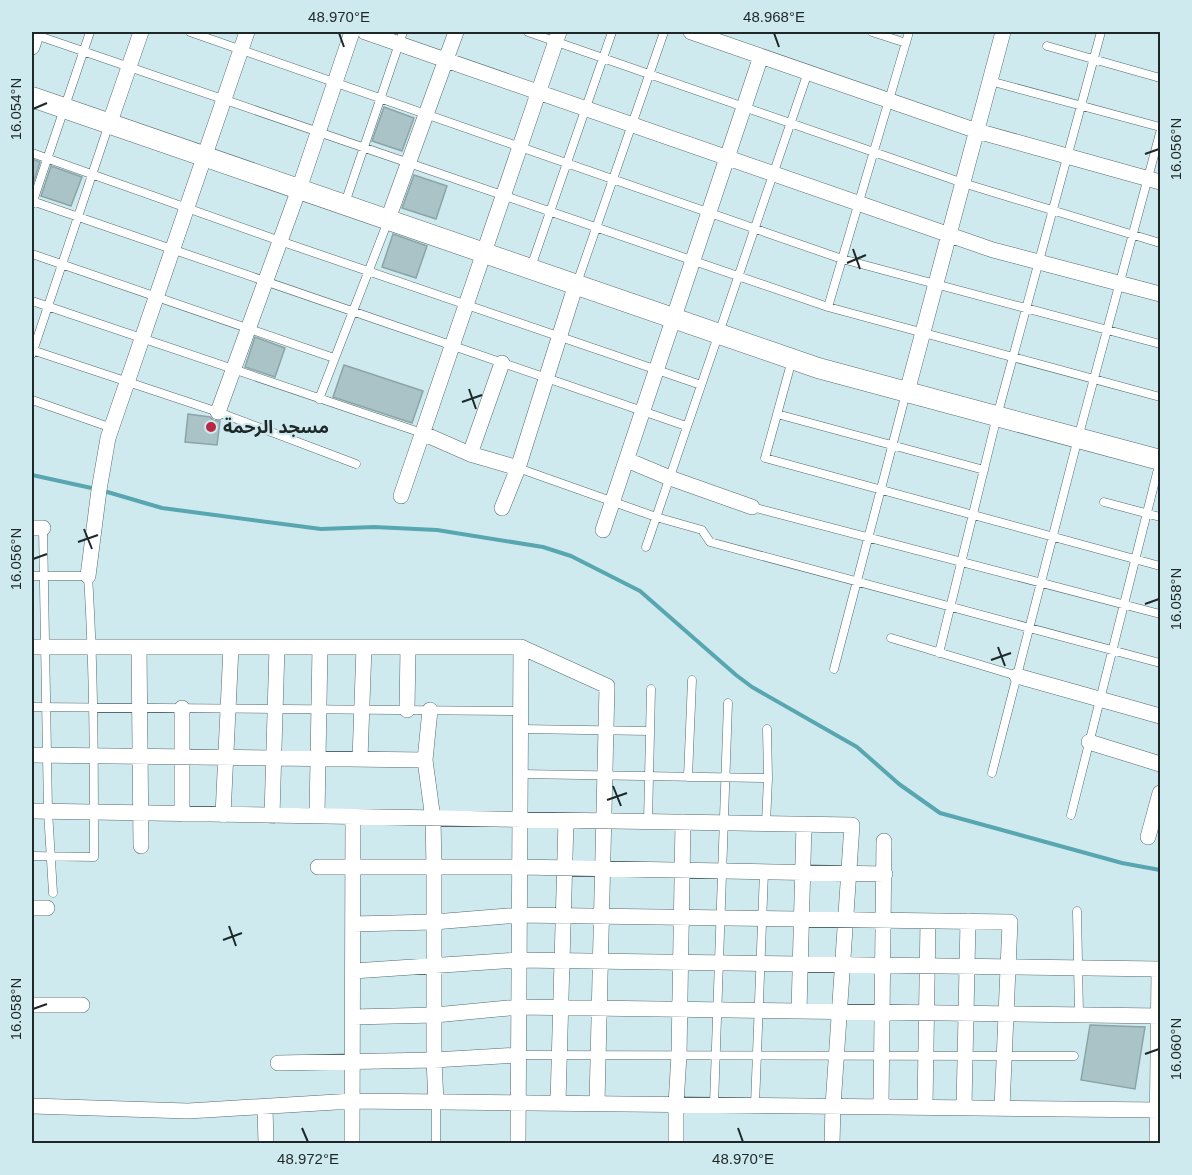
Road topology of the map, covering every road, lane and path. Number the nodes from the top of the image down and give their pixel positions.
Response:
1 (90, 32) edge
2 (141, 32) edge
3 (190, 32) edge
4 (247, 32) edge
5 (352, 32) edge
6 (365, 32) edge
7 (456, 32) edge
8 (528, 32) edge
9 (612, 32) edge
10 (664, 32) edge
11 (691, 32) edge
12 (872, 32) edge
13 (909, 32) edge
14 (1003, 32) edge
15 (1101, 32) edge
16 (557, 36) edge
17 (34, 37) edge
18 (401, 37) edge
19 (906, 43) junction
20 (1047, 46) dead end
21 (241, 49) junction
22 (83, 51) junction
23 (761, 56) junction
24 (603, 58) junction
25 (1094, 59) junction
26 (446, 60) junction
27 (129, 67) junction
28 (808, 72) junction
29 (649, 74) junction
30 (1161, 78) edge
31 (990, 81) junction
32 (335, 82) junction
33 (538, 92) junction
34 (32, 97) edge
35 (381, 98) junction
36 (223, 99) junction
37 (889, 100) junction
38 (1081, 105) junction
39 (64, 107) junction
40 (744, 107) junction
41 (586, 108) junction
42 (426, 114) junction
43 (110, 122) junction
44 (790, 123) junction
45 (632, 124) junction
46 (1161, 127) edge
47 (977, 130) junction
48 (318, 132) junction
49 (1161, 133) edge
50 (364, 147) junction
51 (520, 147) junction
52 (874, 152) junction
53 (32, 153) edge
54 (204, 156) junction
55 (1067, 156) junction
56 (728, 157) junction
57 (47, 158) junction
58 (409, 163) junction
59 (567, 163) junction
60 (773, 173) junction
61 (93, 174) junction
62 (613, 179) junction
63 (1154, 181) edge
64 (963, 183) junction
65 (299, 189) junction
66 (503, 195) junction
67 (32, 202) edge
68 (859, 202) junction
69 (344, 204) junction
70 (187, 207) junction
71 (1053, 210) junction
72 (550, 212) junction
73 (709, 213) junction
74 (78, 217) junction
75 (388, 219) junction
76 (596, 227) junction
77 (754, 229) junction
78 (949, 234) junction
79 (1133, 234) junction
80 (280, 241) junction
81 (1161, 243) edge
82 (172, 250) junction
83 (484, 252) junction
84 (32, 254) edge
85 (842, 259) junction
86 (693, 260) junction
87 (1039, 262) junction
88 (62, 264) junction
89 (531, 269) junction
90 (368, 272) junction
91 (738, 276) junction
92 (265, 282) junction
93 (1120, 283) junction
94 (576, 284) junction
95 (936, 284) junction
96 (1161, 294) edge
97 (156, 297) junction
98 (32, 301) edge
99 (466, 305) junction
100 (48, 307) junction
101 (828, 307) junction
102 (1026, 309) junction
103 (353, 312) junction
104 (674, 318) junction
105 (248, 328) junction
106 (1107, 330) junction
107 (923, 333) junction
108 (719, 334) junction
109 (560, 337) junction
110 (142, 339) junction
111 (1161, 344) edge
112 (452, 346) junction
113 (32, 352) edge
114 (1013, 357) junction
115 (334, 358) junction
116 (792, 359) junction
117 (502, 363) junction
118 (233, 370) junction
119 (657, 370) junction
120 (547, 378) junction
121 (1094, 379) junction
122 (127, 383) junction
123 (701, 385) junction
124 (907, 392) junction
125 (1161, 397) edge
126 (319, 399) junction
127 (32, 400) edge
128 (643, 411) junction
129 (218, 412) junction
130 (777, 414) junction
131 (997, 416) junction
132 (686, 426) junction
133 (112, 428) junction
134 (422, 433) junction
135 (1078, 438) junction
136 (893, 445) junction
137 (470, 454) junction
138 (627, 460) junction
139 (1160, 460) edge
140 (356, 464) dead end
141 (518, 468) junction
142 (984, 470) junction
143 (670, 478) junction
144 (881, 490) junction
145 (401, 496) dead end
146 (612, 502) junction
147 (1104, 502) dead end
148 (752, 507) joint
149 (502, 508) dead end
150 (1147, 514) junction
151 (973, 515) junction
152 (1161, 517) edge
153 (656, 518) junction
154 (37, 528) edge
155 (603, 530) dead end
156 (869, 537) junction
157 (1053, 537) junction
158 (646, 547) dead end
159 (1135, 559) junction
160 (962, 562) junction
161 (1161, 566) edge
162 (32, 576) edge
163 (44, 576) junction
164 (88, 576) junction
165 (857, 582) junction
166 (1041, 582) junction
167 (1124, 604) junction
168 (951, 607) junction
169 (1161, 614) edge
170 (1029, 628) junction
171 (891, 638) dead end
172 (231, 646) junction
173 (364, 646) junction
174 (38, 647) edge
175 (92, 647) junction
176 (139, 647) junction
177 (277, 647) junction
178 (320, 647) junction
179 (408, 647) junction
180 (521, 647) junction
181 (1113, 650) junction
182 (939, 652) junction
183 (1161, 663) edge
184 (834, 669) dead end
185 (1017, 676) junction
186 (692, 680) dead end
187 (651, 689) dead end
188 (1100, 699) junction
189 (728, 703) dead end
190 (32, 707) edge
191 (46, 707) junction
192 (93, 707) junction
193 (139, 708) junction
194 (182, 708) junction
195 (229, 708) junction
196 (275, 709) junction
197 (319, 709) junction
198 (362, 710) junction
199 (407, 710) junction
200 (430, 710) junction
201 (520, 711) junction
202 (1161, 716) edge
203 (520, 729) junction
204 (767, 729) dead end
205 (606, 730) junction
206 (650, 731) junction
207 (1089, 742) junction
208 (39, 755) edge
209 (93, 756) junction
210 (140, 757) junction
211 (182, 757) junction
212 (226, 758) junction
213 (274, 758) junction
214 (318, 758) junction
215 (360, 759) junction
216 (425, 760) junction
217 (1161, 764) edge
218 (520, 774) junction
219 (992, 774) dead end
220 (605, 776) junction
221 (649, 776) junction
222 (688, 777) junction
223 (726, 778) junction
224 (768, 778) junction
225 (1161, 792) edge
226 (32, 811) edge
227 (48, 811) junction
228 (94, 812) junction
229 (140, 813) junction
230 (183, 814) junction
231 (223, 815) junction
232 (1071, 815) dead end
233 (272, 816) junction
234 (317, 816) junction
235 (353, 817) junction
236 (433, 819) junction
237 (520, 820) junction
238 (567, 821) junction
239 (604, 821) junction
240 (648, 822) junction
241 (682, 822) junction
242 (724, 823) junction
243 (766, 824) junction
244 (804, 824) junction
245 (1148, 837) dead end
246 (884, 841) dead end
247 (141, 846) dead end
248 (32, 856) edge
249 (50, 857) junction
250 (318, 867) dead end
251 (353, 867) junction
252 (434, 867) junction
253 (520, 867) junction
254 (565, 868) junction
255 (603, 868) junction
256 (682, 870) junction
257 (722, 871) junction
258 (764, 872) junction
259 (802, 872) junction
260 (849, 873) junction
261 (885, 874) junction
262 (52, 893) dead end
263 (1077, 911) dead end
264 (519, 915) junction
265 (564, 916) junction
266 (602, 916) junction
267 (681, 917) junction
268 (721, 918) junction
269 (762, 918) junction
270 (801, 919) junction
271 (846, 920) junction
272 (884, 920) junction
273 (928, 921) junction
274 (968, 921) junction
275 (435, 922) junction
276 (353, 924) junction
277 (519, 960) junction
278 (563, 960) junction
279 (601, 961) junction
280 (681, 962) junction
281 (719, 963) junction
282 (760, 963) junction
283 (800, 964) junction
284 (843, 964) junction
285 (884, 965) junction
286 (927, 966) junction
287 (967, 966) junction
288 (435, 967) junction
289 (1008, 967) junction
290 (1078, 968) junction
291 (1160, 969) edge
292 (353, 971) junction
293 (32, 1005) edge
294 (82, 1005) dead end
295 (519, 1007) junction
296 (561, 1008) junction
297 (600, 1008) junction
298 (680, 1010) junction
299 (717, 1010) junction
300 (759, 1011) junction
301 (799, 1011) junction
302 (839, 1012) junction
303 (883, 1012) junction
304 (927, 1013) junction
305 (966, 1014) junction
306 (1006, 1014) junction
307 (435, 1015) junction
308 (1079, 1015) junction
309 (1160, 1016) edge
310 (353, 1017) junction
311 (519, 1055) junction
312 (560, 1055) junction
313 (598, 1055) junction
314 (679, 1055) junction
315 (716, 1055) junction
316 (757, 1055) junction
317 (837, 1056) junction
318 (882, 1056) junction
319 (926, 1056) junction
320 (965, 1056) junction
321 (1004, 1056) junction
322 (1074, 1056) dead end
323 (353, 1060) junction
324 (434, 1060) junction
325 (1159, 1061) edge
326 (278, 1063) dead end
327 (353, 1101) junction
328 (436, 1102) junction
329 (518, 1102) junction
330 (558, 1102) junction
331 (597, 1103) junction
332 (676, 1104) junction
333 (714, 1104) junction
334 (755, 1105) junction
335 (32, 1106) edge
336 (833, 1106) junction
337 (881, 1106) junction
338 (265, 1107) junction
339 (925, 1107) junction
340 (964, 1107) junction
341 (1002, 1108) junction
342 (1159, 1110) edge
343 (266, 1143) edge
344 (352, 1143) edge
345 (436, 1143) edge
346 (518, 1143) edge
347 (676, 1143) edge
348 (832, 1143) edge
349 (1157, 1143) edge

1 - 22 lane
2 - 27 street
3 - 21 lane
4 - 21 street
5 - 32 street
6 - 18 street
7 - 26 street
8 - 16 lane
9 - 24 lane
10 - 29 lane
11 - 23 street
12 - 19 lane
13 - 19 lane
14 - 31 street
15 - 25 lane
16 - 24 lane
16 - 33 street
17 - 22 lane
18 - 26 street
18 - 35 lane
19 - 37 lane
20 - 25 lane
21 - 32 lane
21 - 36 street
22 - 27 lane
22 - 39 lane
23 - 28 street
23 - 40 street
24 - 29 lane
24 - 41 lane
25 - 30 lane
25 - 38 lane
26 - 33 street
26 - 42 street
27 - 36 lane
27 - 43 street
28 - 37 street
28 - 44 lane
29 - 40 lane
29 - 45 lane
31 - 38 lane
31 - 47 street
32 - 35 lane
32 - 48 street
33 - 41 street
33 - 51 street
34 - 39 street
35 - 42 lane
35 - 50 lane
36 - 48 lane
36 - 54 street
37 - 47 street
37 - 52 lane
38 - 46 lane
38 - 55 lane
39 - 43 street
39 - 57 lane
40 - 44 lane
40 - 56 street
41 - 45 street
41 - 59 lane
42 - 51 lane
42 - 58 street
43 - 54 street
43 - 61 lane
44 - 52 lane
44 - 60 lane
45 - 56 street
45 - 62 lane
47 - 55 street
47 - 64 street
48 - 50 lane
48 - 65 street
49 - 63 lane
50 - 58 lane
50 - 69 lane
51 - 59 lane
51 - 66 street
52 - 64 lane
52 - 68 lane
53 - 57 lane
54 - 65 street
54 - 70 street
55 - 63 street
55 - 71 lane
56 - 60 street
56 - 73 street
57 - 61 lane
57 - 67 lane
58 - 66 lane
58 - 75 street
59 - 62 lane
59 - 72 lane
60 - 68 street
60 - 77 lane
61 - 70 lane
61 - 74 lane
62 - 73 lane
62 - 76 lane
63 - 79 lane
64 - 71 lane
64 - 78 street
65 - 69 street
65 - 80 street
66 - 72 lane
66 - 83 street
67 - 74 lane
68 - 78 street
68 - 85 lane
69 - 75 street
70 - 80 lane
70 - 82 street
71 - 79 lane
71 - 87 lane
72 - 76 lane
72 - 89 lane
73 - 77 lane
73 - 86 street
74 - 82 lane
74 - 88 lane
75 - 83 street
75 - 90 lane
76 - 86 lane
76 - 94 lane
77 - 85 lane
77 - 91 lane
78 - 87 street
78 - 95 street
79 - 81 lane
79 - 93 lane
80 - 90 lane
80 - 92 street
82 - 92 lane
82 - 97 street
83 - 89 street
83 - 99 street
84 - 88 lane
85 - 95 lane
85 - 101 lane
86 - 91 lane
86 - 104 street
87 - 93 street
87 - 102 lane
88 - 97 lane
88 - 100 lane
89 - 94 street
90 - 99 lane
90 - 103 lane
91 - 101 lane
91 - 108 lane
92 - 103 lane
92 - 105 street
93 - 96 street
93 - 106 lane
94 - 104 street
94 - 109 street
95 - 102 lane
95 - 107 street
97 - 105 lane
97 - 110 street
98 - 100 lane
99 - 109 lane
99 - 112 street
100 - 110 lane
100 - 113 lane
101 - 107 lane
102 - 106 lane
102 - 114 lane
103 - 112 lane
103 - 115 lane
104 - 108 street
104 - 119 street
105 - 115 lane
105 - 118 street
106 - 111 lane
106 - 121 lane
107 - 114 lane
107 - 124 street
108 - 116 street
108 - 123 lane
109 - 119 lane
109 - 120 street
110 - 118 lane
110 - 122 street
112 - 117 lane
112 - 134 street
113 - 122 lane
114 - 121 lane
114 - 131 lane
115 - 126 lane
116 - 124 street
116 - 130 lane
117 - 120 lane
117 - 137 street
118 - 126 lane
118 - 129 street
119 - 123 lane
119 - 128 street
120 - 128 lane
120 - 141 street
121 - 125 lane
121 - 135 lane
122 - 129 lane
122 - 133 street
123 - 132 lane
124 - 131 street
124 - 136 lane
126 - 134 lane
127 - 133 lane
128 - 132 lane
128 - 138 street
129 - 140 lane
130 - 136 lane
130 - 144 lane
131 - 135 street
131 - 142 lane
132 - 143 lane
133 - 164 street
134 - 137 street
134 - 145 street
135 - 139 street
135 - 157 lane
136 - 142 lane
136 - 144 lane
137 - 141 street
138 - 143 street
138 - 146 street
139 - 150 lane
141 - 146 lane
141 - 149 street
142 - 151 lane
143 - 148 street
143 - 153 lane
144 - 151 lane
144 - 156 lane
146 - 153 lane
146 - 155 street
147 - 150 lane
148 - 156 lane
150 - 152 lane
150 - 159 lane
151 - 157 lane
151 - 160 lane
153 - 158 lane
153 - 165 lane
154 - 163 lane
156 - 160 lane
156 - 165 lane
157 - 159 lane
157 - 166 lane
159 - 161 lane
159 - 167 lane
160 - 166 lane
160 - 168 lane
162 - 163 lane
163 - 164 lane
163 - 174 lane
164 - 175 lane
165 - 168 lane
165 - 184 lane
166 - 167 lane
166 - 170 lane
167 - 169 lane
167 - 181 lane
168 - 170 lane
168 - 182 lane
170 - 181 lane
170 - 185 lane
171 - 182 lane
172 - 176 street
172 - 177 street
172 - 195 street
173 - 178 street
173 - 179 street
173 - 198 street
174 - 175 street
174 - 191 lane
175 - 176 street
175 - 192 lane
176 - 193 street
177 - 178 street
177 - 196 street
178 - 197 street
179 - 180 street
179 - 199 street
180 - 201 street
180 - 205 street
181 - 183 lane
181 - 188 lane
182 - 185 lane
185 - 188 street
185 - 219 lane
186 - 222 lane
187 - 206 lane
188 - 202 street
188 - 207 lane
189 - 223 lane
190 - 191 lane
191 - 192 lane
191 - 208 lane
192 - 193 lane
192 - 209 lane
193 - 194 lane
193 - 210 street
194 - 195 lane
194 - 211 street
195 - 196 lane
195 - 212 street
196 - 197 lane
196 - 213 street
197 - 198 lane
197 - 214 street
198 - 199 lane
198 - 215 street
199 - 200 lane
200 - 201 lane
200 - 216 street
201 - 203 street
203 - 205 lane
203 - 218 street
204 - 224 lane
205 - 206 lane
205 - 220 street
206 - 221 lane
207 - 217 street
207 - 232 lane
208 - 209 street
208 - 227 lane
209 - 210 street
209 - 228 lane
210 - 211 street
210 - 229 street
211 - 212 street
211 - 230 street
212 - 213 street
212 - 231 street
213 - 214 street
213 - 233 street
214 - 215 street
214 - 234 street
215 - 216 street
216 - 236 street
218 - 220 lane
218 - 237 street
220 - 221 lane
220 - 239 street
221 - 222 lane
221 - 240 lane
222 - 223 lane
223 - 224 lane
223 - 242 lane
224 - 243 lane
225 - 245 street
226 - 227 street
227 - 228 street
227 - 249 lane
228 - 229 street
228 - 249 lane
229 - 230 street
229 - 247 street
230 - 231 street
231 - 233 street
233 - 234 street
234 - 235 street
235 - 236 street
235 - 251 street
236 - 237 street
236 - 252 street
237 - 238 street
237 - 253 street
238 - 239 street
238 - 254 street
239 - 240 street
239 - 255 street
240 - 241 street
241 - 242 street
241 - 256 street
242 - 243 street
242 - 257 lane
243 - 244 street
244 - 259 street
244 - 260 street
246 - 261 street
248 - 249 lane
249 - 262 lane
250 - 251 street
251 - 252 street
251 - 276 street
252 - 253 street
252 - 275 street
253 - 254 street
253 - 264 street
254 - 255 street
254 - 265 street
255 - 256 street
255 - 266 street
256 - 257 street
256 - 267 street
257 - 258 street
257 - 268 lane
258 - 259 street
258 - 269 lane
259 - 260 street
259 - 270 street
260 - 261 street
260 - 271 street
261 - 272 street
263 - 290 lane
264 - 265 street
264 - 275 street
264 - 277 street
265 - 266 street
265 - 278 street
266 - 267 street
266 - 279 street
267 - 268 street
267 - 280 street
268 - 269 street
268 - 281 lane
269 - 270 street
269 - 282 lane
270 - 271 street
270 - 283 street
271 - 272 street
271 - 284 street
272 - 273 street
272 - 285 street
273 - 274 street
273 - 286 street
274 - 287 street
274 - 289 street
275 - 276 street
275 - 288 street
276 - 292 street
277 - 278 street
277 - 288 street
277 - 295 street
278 - 279 street
278 - 296 street
279 - 280 street
279 - 297 street
280 - 281 street
280 - 298 street
281 - 282 street
281 - 299 lane
282 - 283 street
282 - 300 lane
283 - 284 street
283 - 301 street
284 - 285 street
284 - 302 street
285 - 286 street
285 - 303 street
286 - 287 street
286 - 304 street
287 - 289 street
287 - 305 street
288 - 292 street
288 - 307 street
289 - 290 street
289 - 306 street
290 - 291 street
290 - 308 lane
291 - 309 street
292 - 310 street
293 - 294 street
295 - 296 street
295 - 307 street
295 - 311 street
296 - 297 street
296 - 312 street
297 - 298 street
297 - 313 street
298 - 299 street
298 - 314 street
299 - 300 street
299 - 315 lane
300 - 301 street
300 - 316 lane
301 - 302 street
302 - 303 street
302 - 317 street
303 - 304 street
303 - 318 street
304 - 305 street
304 - 319 street
305 - 306 street
305 - 320 street
306 - 308 street
306 - 321 street
307 - 310 street
307 - 324 street
308 - 309 street
309 - 325 street
310 - 323 street
311 - 312 lane
311 - 324 street
311 - 329 street
312 - 313 lane
312 - 330 street
313 - 314 lane
313 - 331 street
314 - 315 lane
314 - 332 street
315 - 316 lane
315 - 333 lane
316 - 317 lane
316 - 334 lane
317 - 318 lane
317 - 336 street
318 - 319 lane
318 - 337 street
319 - 320 lane
319 - 339 street
320 - 321 lane
320 - 340 street
321 - 322 lane
321 - 341 street
323 - 324 street
323 - 326 street
323 - 327 street
324 - 328 street
325 - 342 street
327 - 328 street
327 - 338 street
327 - 344 street
328 - 329 street
328 - 345 lane
329 - 330 street
329 - 346 street
330 - 331 street
331 - 332 street
332 - 333 street
332 - 347 street
333 - 334 street
334 - 336 street
335 - 338 street
336 - 337 street
336 - 348 street
337 - 339 street
338 - 343 street
339 - 340 street
340 - 341 street
341 - 342 street
342 - 349 street

